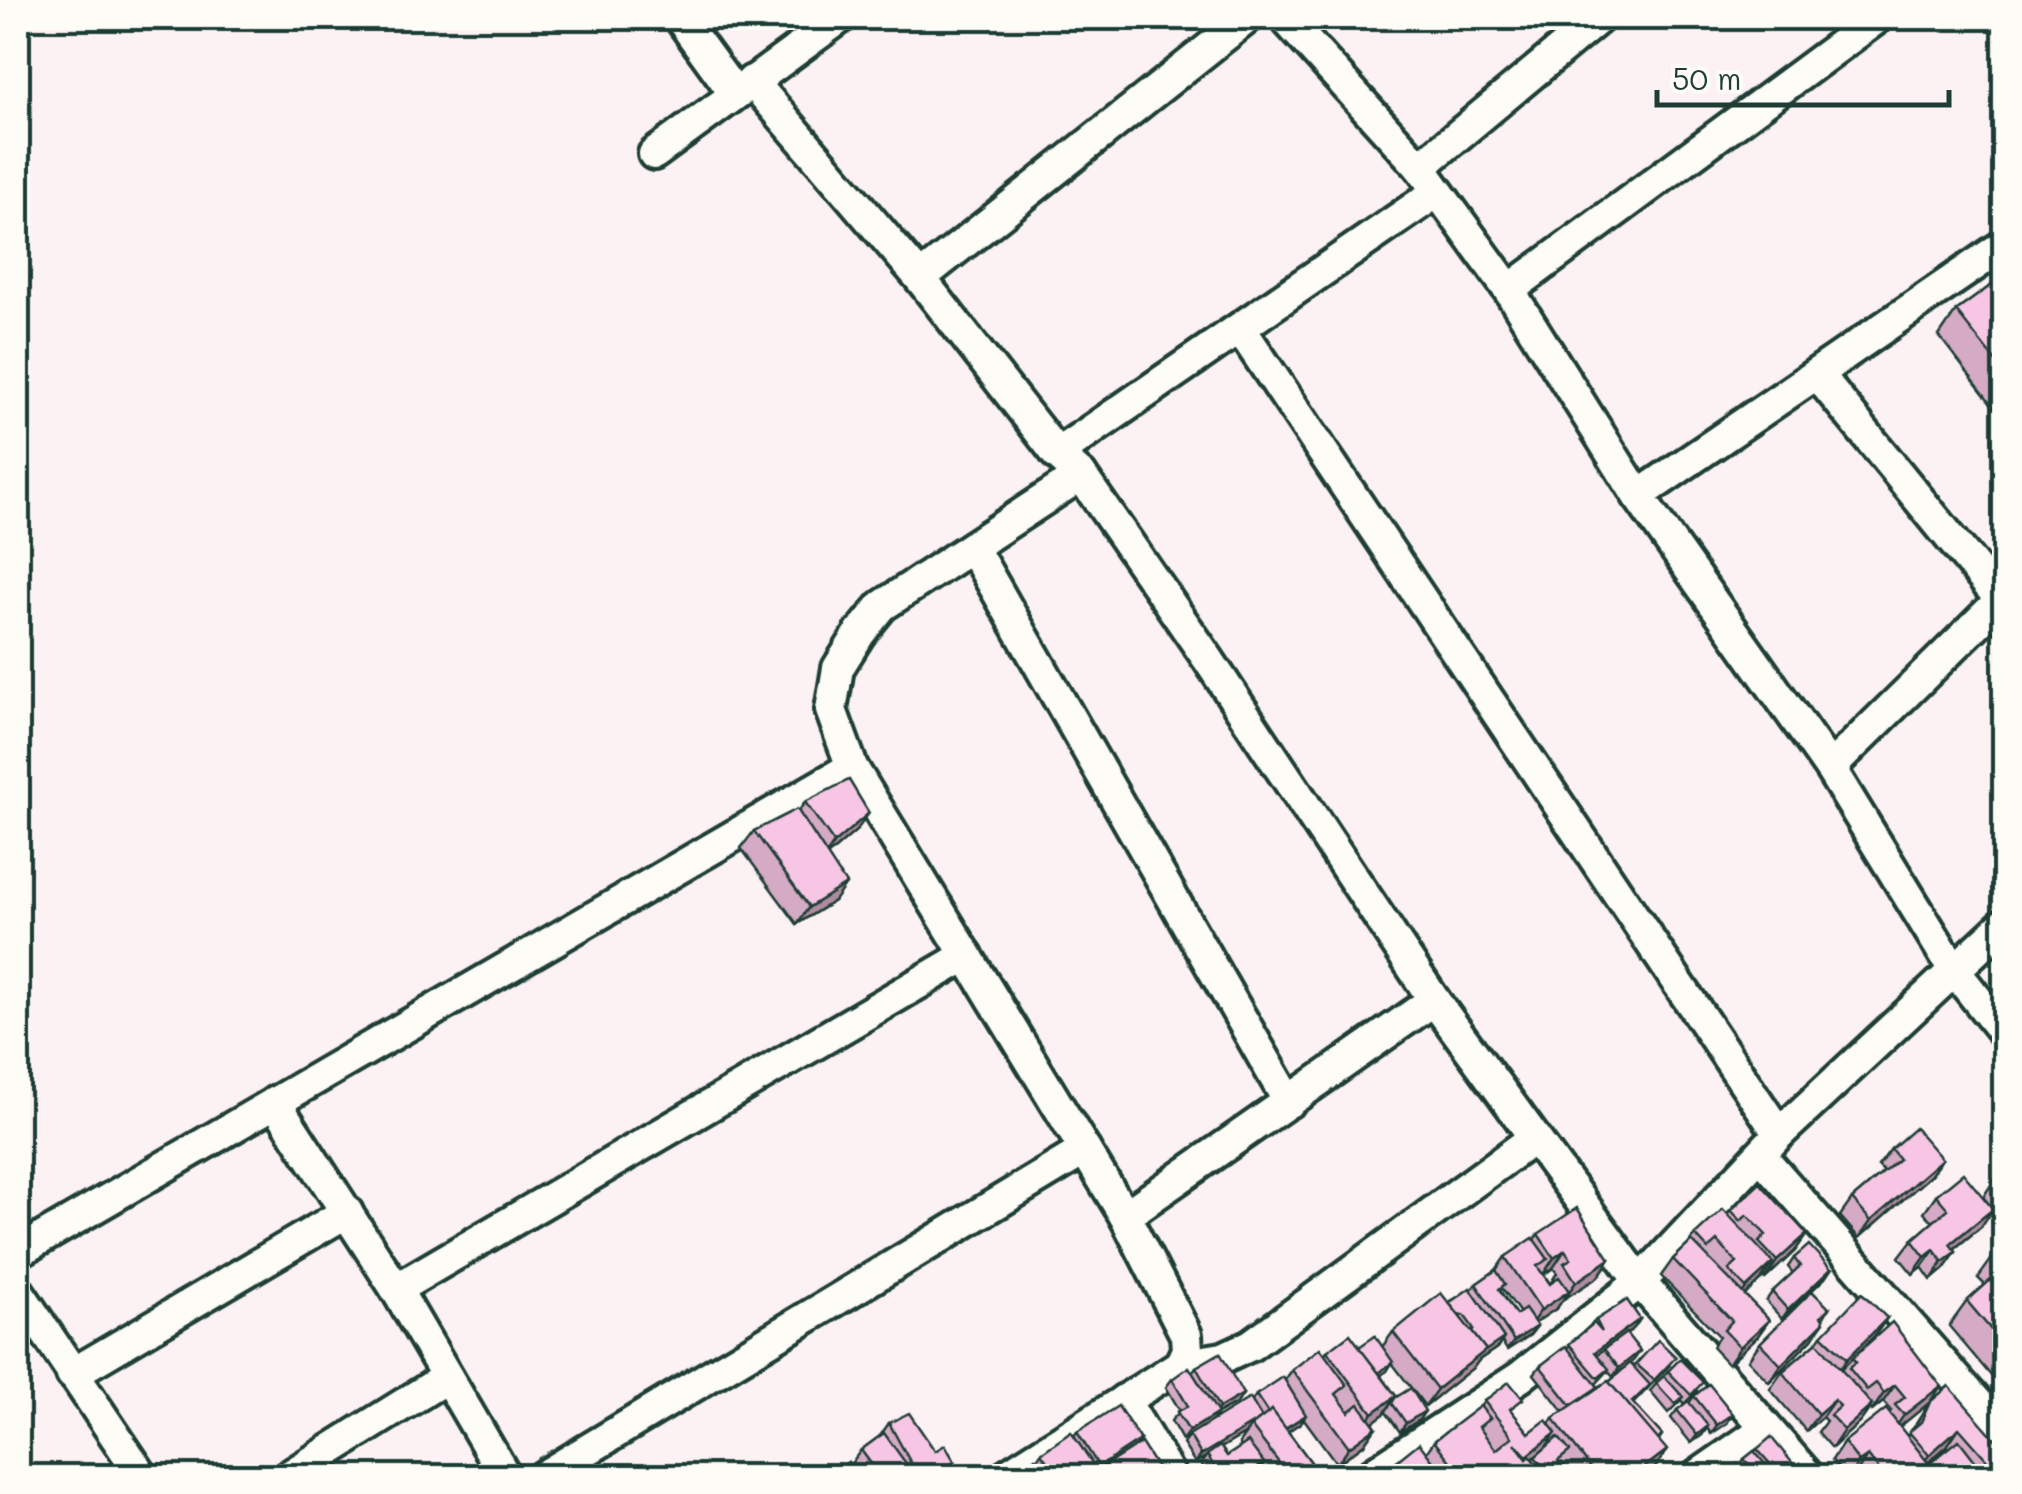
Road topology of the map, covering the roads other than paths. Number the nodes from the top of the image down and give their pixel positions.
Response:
1 (680, 18) edge
2 (840, 18) edge
3 (1248, 18) edge
4 (1285, 18) edge
5 (1598, 18) edge
6 (1876, 18) edge
7 (744, 87) junction
8 (654, 154) dead end
9 (1429, 180) junction
10 (2004, 245) edge
11 (920, 278) junction
12 (1509, 290) junction
13 (1240, 328) junction
14 (1817, 374) junction
15 (1057, 454) junction
16 (1080, 475) junction
17 (1638, 496) junction
18 (972, 547) junction
19 (2002, 599) edge
20 (852, 767) junction
21 (1830, 768) junction
22 (2004, 924) edge
23 (967, 955) junction
24 (1954, 970) junction
25 (1434, 1000) junction
26 (2004, 1033) edge
27 (275, 1102) junction
28 (1289, 1102) junction
29 (1534, 1138) junction
30 (1770, 1145) junction
31 (1085, 1150) junction
32 (346, 1212) junction
33 (1125, 1216) junction
34 (18, 1252) edge
35 (1640, 1282) junction
36 (396, 1288) junction
37 (18, 1291) edge
38 (1180, 1365) junction
39 (72, 1374) junction
40 (447, 1376) junction
41 (1124, 1400) junction
42 (1766, 1428) junction
43 (2004, 1433) edge
44 (142, 1476) edge
45 (288, 1476) edge
46 (505, 1476) edge
47 (544, 1476) edge
48 (1005, 1476) edge
49 (1170, 1476) edge
50 (1369, 1476) edge
51 (1697, 1476) edge
52 (1808, 1476) edge

1 - 7 street
2 - 7 street
3 - 11 street
4 - 9 street
5 - 9 street
6 - 12 street
7 - 8 street
7 - 11 street
9 - 12 street
9 - 13 street
10 - 14 street
11 - 15 street
12 - 17 street
13 - 15 street
13 - 30 street
14 - 17 street
14 - 19 street
15 - 16 street
16 - 18 street
16 - 25 street
17 - 21 street
18 - 20 street
18 - 28 street
19 - 21 street
20 - 23 street
20 - 27 street
21 - 24 street
22 - 24 street
23 - 31 street
23 - 36 street
24 - 26 street
24 - 30 street
25 - 28 street
25 - 29 street
27 - 32 street
27 - 34 street
28 - 33 street
29 - 35 street
29 - 38 street
30 - 35 street
30 - 43 street
31 - 33 street
31 - 47 street
32 - 36 street
32 - 39 street
33 - 38 street
35 - 42 street
35 - 50 street
36 - 40 street
37 - 39 street
38 - 41 street
39 - 44 street
40 - 45 street
40 - 46 street
41 - 48 street
41 - 49 street
42 - 51 street
42 - 52 street

